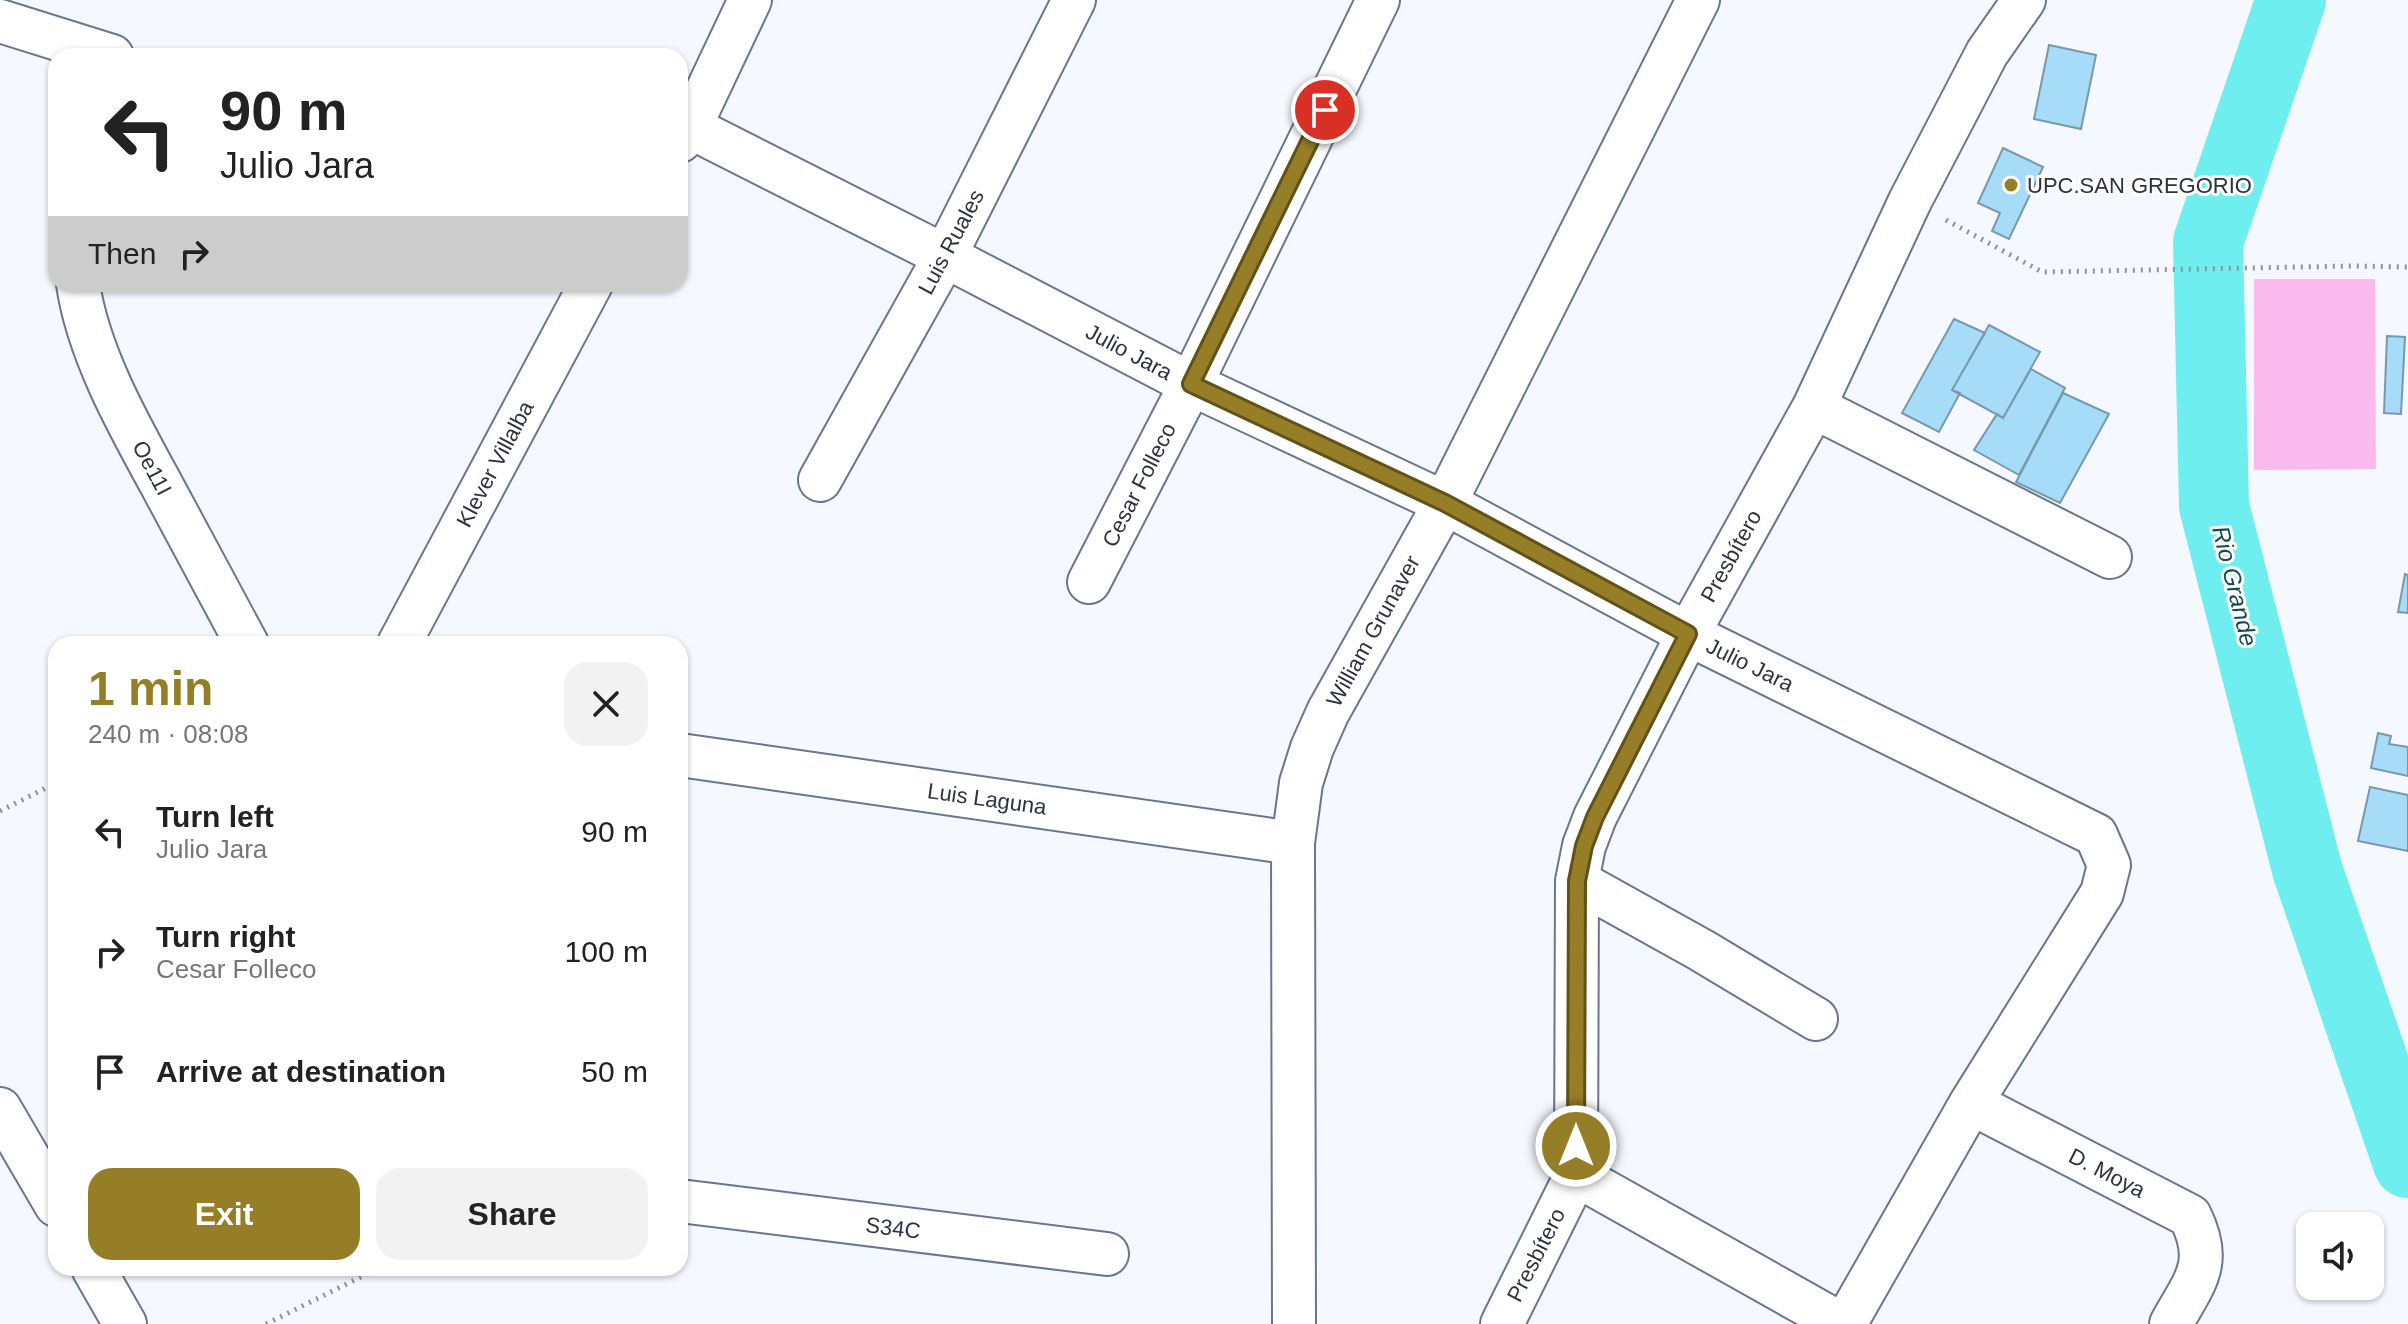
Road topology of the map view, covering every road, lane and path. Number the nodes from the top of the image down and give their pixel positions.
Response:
1 (750, 0) edge
2 (1074, 0) edge
3 (1378, 0) edge
4 (1698, 0) edge
5 (2024, 0) edge
6 (0, 21) edge
7 (48, 50) edge
8 (688, 128) edge
9 (688, 135) edge
10 (1910, 201) junction
11 (945, 256) junction
12 (2408, 267) edge
13 (79, 292) edge
14 (587, 292) edge
15 (1191, 384) junction
16 (1814, 407) junction
17 (820, 480) dead end
18 (1445, 503) junction
19 (2110, 557) dead end
20 (1089, 582) dead end
21 (1688, 634) junction
22 (243, 636) edge
23 (403, 636) edge
24 (688, 756) edge
25 (48, 787) edge
26 (0, 811) edge
27 (1293, 843) junction
28 (1577, 881) junction
29 (1816, 1019) dead end
30 (1971, 1103) junction
31 (0, 1109) edge
32 (1576, 1175) junction
33 (48, 1191) edge
34 (688, 1202) edge
35 (1107, 1254) dead end
36 (98, 1276) edge
37 (363, 1276) edge
38 (125, 1324) edge
39 (266, 1324) edge
40 (1294, 1324) edge
41 (1502, 1324) edge
42 (1843, 1324) edge
43 (2171, 1324) edge

1 - 8 street
2 - 11 street, Luis Ruales
3 - 15 street, Cesar Folleco
4 - 18 street, William Grunaver
5 - 10 street, Presbítero
6 - 7 street
9 - 11 street, Julio Jara
10 - 12 path
10 - 16 street, Presbítero
11 - 15 street, Julio Jara
11 - 17 street, Luis Ruales
13 - 22 street, Oe11I
14 - 23 street, Klever Villalba
15 - 18 street, Julio Jara
15 - 20 street, Cesar Folleco
16 - 19 street
16 - 21 street, Presbítero
18 - 21 street, Julio Jara
18 - 27 street, William Grunaver
21 - 28 street, Presbítero
21 - 30 street, Julio Jara
24 - 27 street, Luis Laguna
25 - 26 path
27 - 40 street, William Grunaver
28 - 29 street
28 - 32 street, Presbítero
30 - 42 street, Julio Jara
30 - 43 street, D. Moya
31 - 33 street
32 - 41 street, Presbítero
32 - 42 street
34 - 35 street, S34C
36 - 38 street
37 - 39 path

